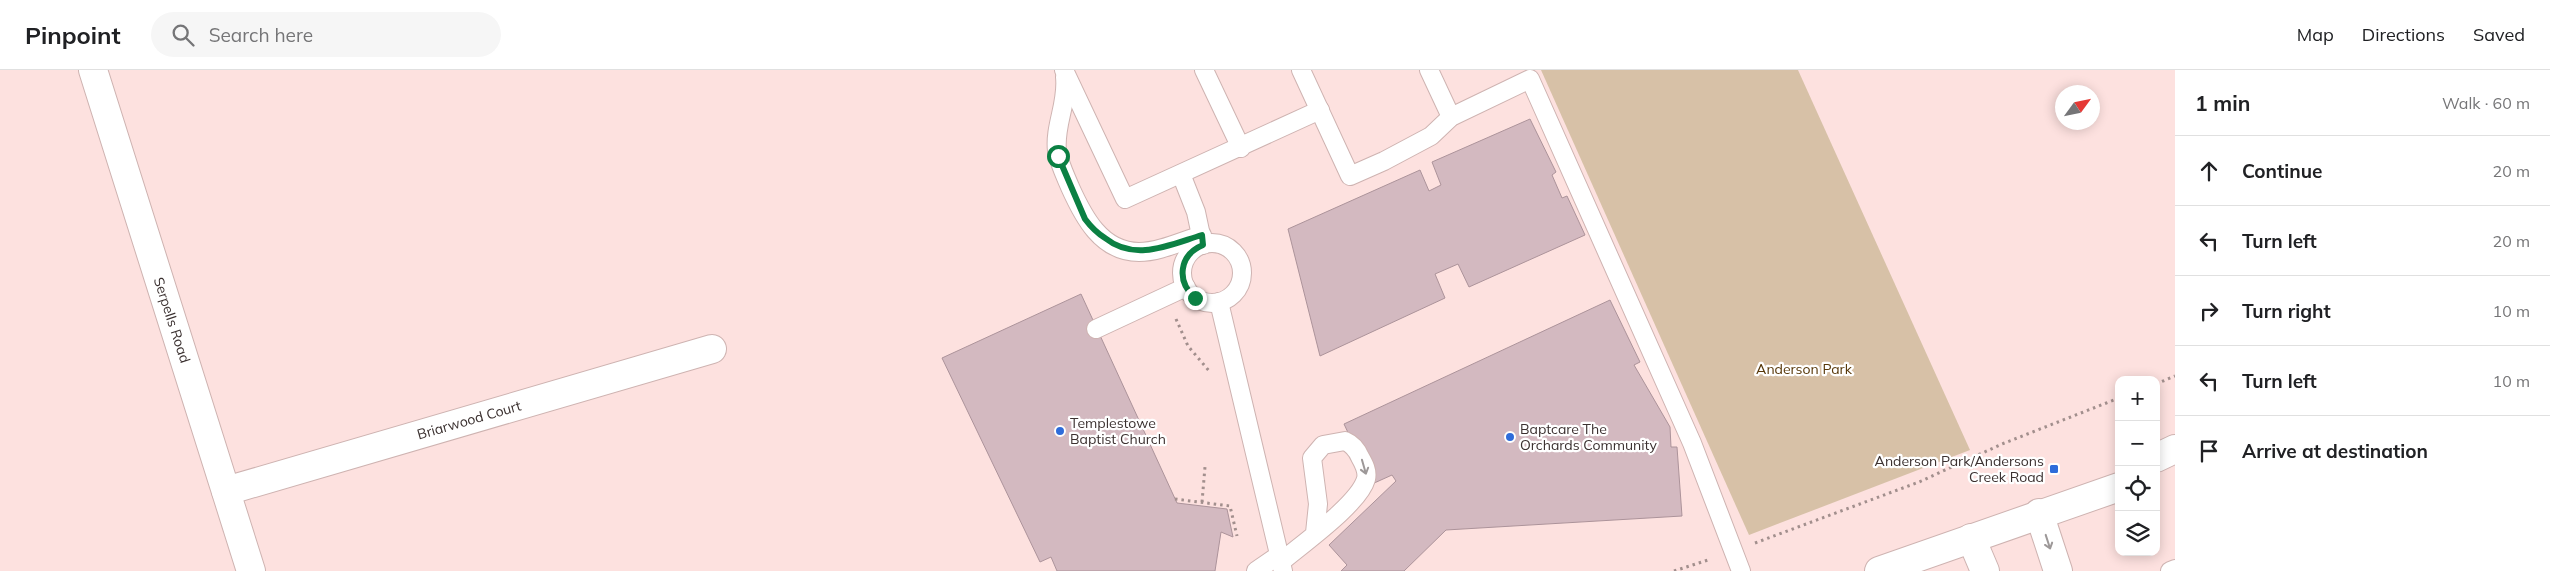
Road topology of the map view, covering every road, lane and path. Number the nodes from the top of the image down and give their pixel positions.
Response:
1 (93, 70) edge
2 (1064, 70) edge
3 (1204, 70) edge
4 (1301, 70) edge
5 (1429, 70) edge
6 (1320, 110) junction
7 (1451, 117) junction
8 (1240, 148) junction
9 (1181, 174) junction
10 (1203, 240) junction
11 (1186, 287) junction
12 (1167, 296) junction
13 (1219, 302) junction
14 (1096, 329) dead end
15 (712, 349) dead end
16 (2175, 376) edge
17 (1213, 377) dead end
18 (2160, 382) edge
19 (2115, 400) edge
20 (2175, 449) edge
21 (2160, 456) edge
22 (1205, 467) dead end
23 (2175, 469) edge
24 (2160, 474) edge
25 (2115, 477) edge
26 (2115, 488) edge
27 (226, 491) junction
28 (1176, 499) dead end
29 (1202, 502) junction
30 (2039, 513) junction
31 (1315, 533) junction
32 (1237, 536) dead end
33 (1971, 538) junction
34 (1734, 551) junction
35 (1281, 563) edge
36 (2175, 569) edge
37 (251, 571) edge
38 (1256, 571) edge
39 (1674, 571) edge
40 (1741, 571) edge
41 (1879, 571) edge
42 (1984, 571) edge
43 (2058, 571) edge
44 (2170, 571) edge

1 - 27 street, Serpells Road
2 - 9 lane
2 - 10 lane
3 - 8 lane
4 - 6 lane
5 - 7 lane
6 - 7 lane
6 - 8 lane
7 - 34 lane
8 - 9 lane
9 - 10 lane
10 - 11 lane
10 - 13 lane
11 - 12 lane
11 - 13 lane
12 - 14 lane
12 - 17 path
13 - 35 lane
15 - 27 street, Briarwood Court
16 - 18 path
19 - 34 path
20 - 21 street
22 - 29 path
23 - 24 street
25 - 30 street
26 - 30 street
27 - 37 street, Serpells Road
28 - 29 path
29 - 32 path
30 - 33 street
30 -> 43 street
31 -> 31 lane
31 - 35 lane
33 - 41 street
33 - 42 street
34 - 39 path
34 - 40 lane
35 - 38 lane
36 - 44 lane

